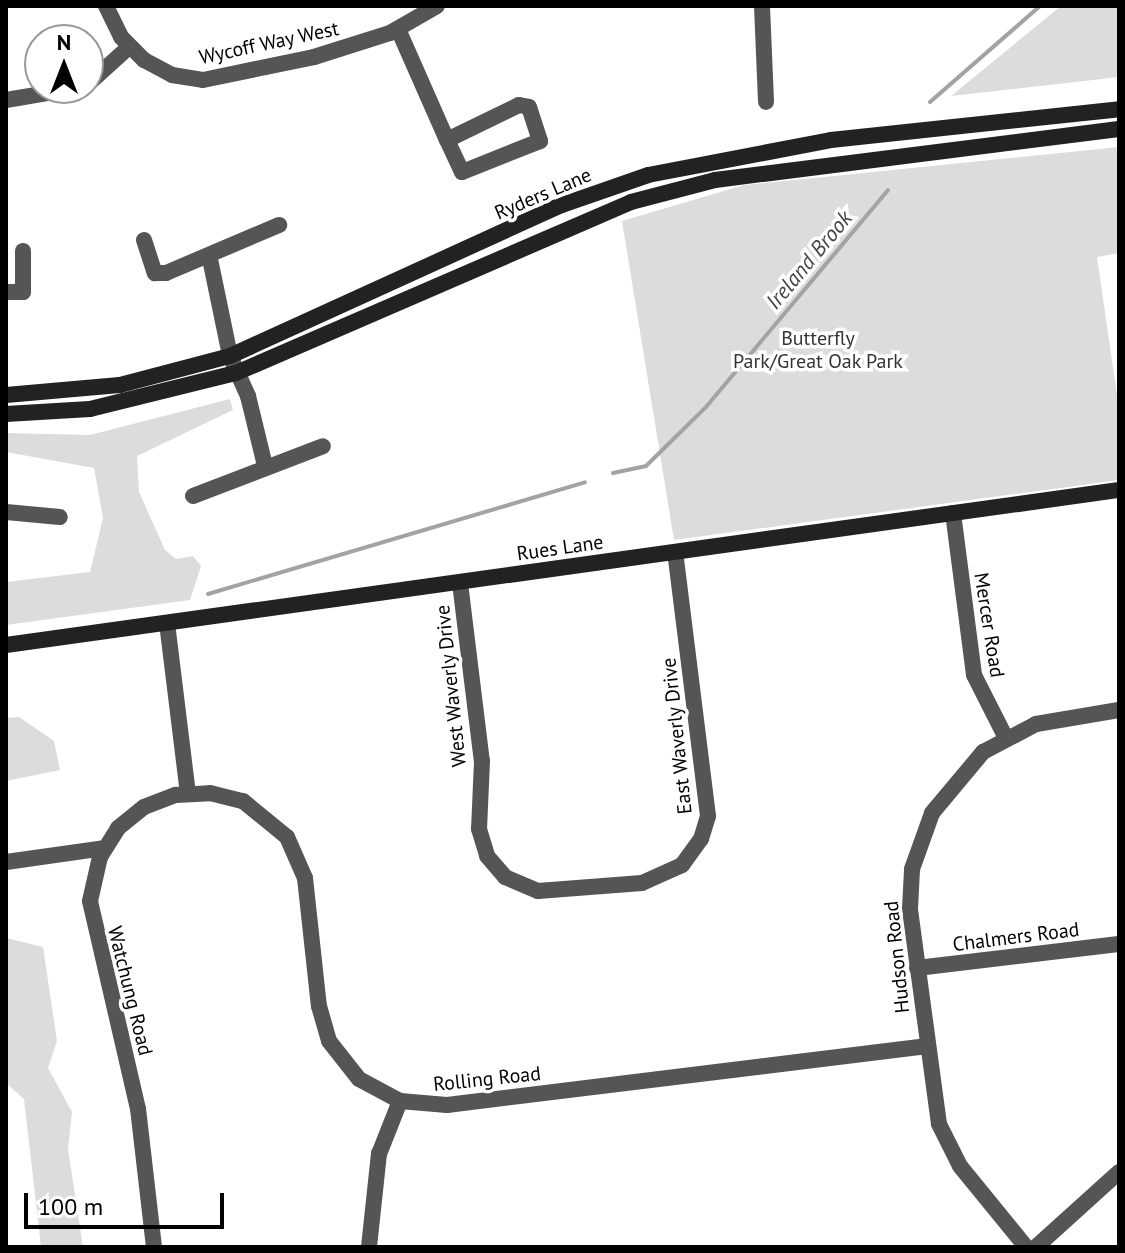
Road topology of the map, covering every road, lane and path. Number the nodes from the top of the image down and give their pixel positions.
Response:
1 (106, 6) edge
2 (437, 6) edge
3 (762, 6) edge
4 (398, 29) junction
5 (129, 47) junction
6 (104, 70) edge
7 (766, 102) dead end
8 (1119, 109) edge
9 (1119, 129) edge
10 (447, 140) junction
11 (279, 225) dead end
12 (144, 240) dead end
13 (23, 251) dead end
14 (210, 259) junction
15 (14, 292) edge
16 (230, 356) junction
17 (236, 373) junction
18 (6, 395) edge
19 (6, 414) edge
20 (323, 446) dead end
21 (265, 466) junction
22 (1119, 490) edge
23 (193, 496) dead end
24 (6, 512) edge
25 (953, 513) junction
26 (60, 517) dead end
27 (675, 552) junction
28 (460, 583) junction
29 (167, 623) junction
30 (6, 645) edge
31 (1119, 710) edge
32 (1006, 738) junction
33 (188, 793) junction
34 (104, 848) junction
35 (6, 862) edge
36 (642, 883) joint
37 (1119, 944) edge
38 (917, 968) junction
39 (927, 1046) junction
40 (400, 1101) junction
41 (1119, 1172) edge
42 (154, 1247) edge
43 (369, 1247) edge
44 (1026, 1247) edge
45 (1036, 1247) edge

1 - 5 street, Wycoff Way West
2 - 4 street, Wycoff Way West
3 - 7 street
4 - 5 street, Wycoff Way West
4 - 10 street
5 - 6 street
8 - 16 main road, Ryders Lane
9 - 17 main road, Ryders Lane
10 - 10 street
11 - 14 street
12 - 14 street
13 - 15 street
14 - 16 street
16 - 17 street
16 - 18 main road, Ryders Lane
17 - 19 main road, Ryders Lane
17 - 21 street
20 - 21 street
21 - 23 street
22 - 25 main road, Rues Lane
24 - 26 street
25 - 27 main road, Rues Lane
25 - 32 street, Mercer Road
27 - 28 main road, Rues Lane
27 - 36 street, East Waverly Drive
28 - 29 main road, Rues Lane
28 - 36 street, West Waverly Drive
29 - 30 main road, Rues Lane
29 - 33 street
31 - 32 street, Hudson Road
32 - 38 street, Hudson Road
33 - 34 street, Watchung Road
33 - 40 street, Rolling Road
34 - 35 street
34 - 42 street, Watchung Road
37 - 38 street, Chalmers Road
38 - 39 street, Hudson Road
39 - 40 street, Rolling Road
39 - 44 street, Hudson Road
40 - 43 street
41 - 45 street

